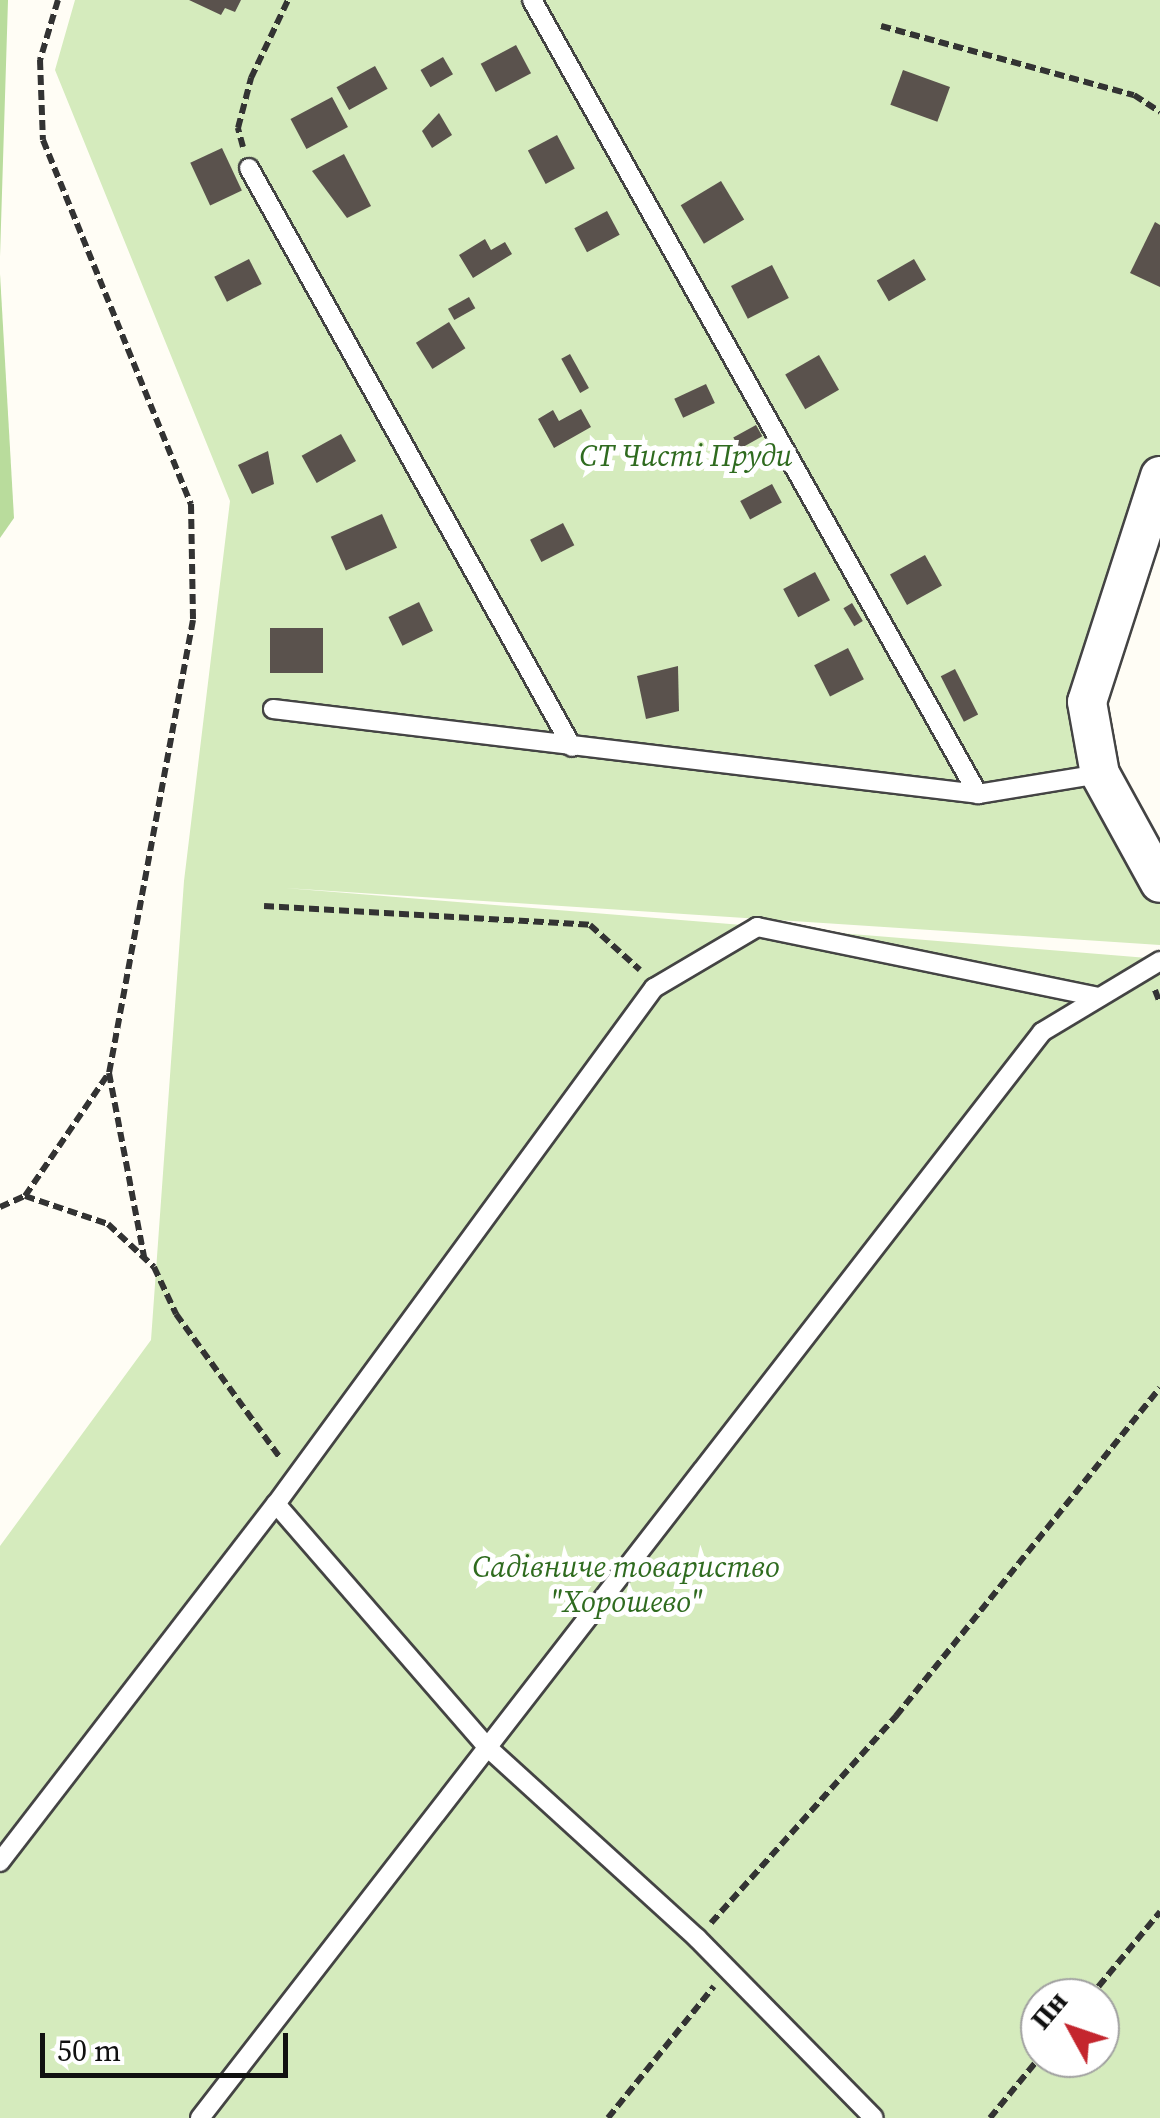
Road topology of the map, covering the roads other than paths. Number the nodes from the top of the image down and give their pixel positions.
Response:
1 (532, 0) edge
2 (248, 168) road end
3 (1160, 476) edge
4 (273, 709) dead end
5 (572, 747) junction
6 (1100, 774) junction
7 (978, 794) junction
8 (1160, 883) edge
9 (1160, 961) edge
10 (1100, 997) junction
11 (276, 1504) junction
12 (487, 1747) junction
13 (0, 1862) edge
14 (200, 2118) edge
15 (874, 2118) edge

1 - 7 lane
2 - 5 lane
3 - 6 street
4 - 5 lane
5 - 7 lane
6 - 7 lane
6 - 8 street
9 - 10 lane
10 - 11 lane
10 - 12 lane
11 - 12 lane
11 - 13 lane
12 - 14 lane
12 - 15 lane

